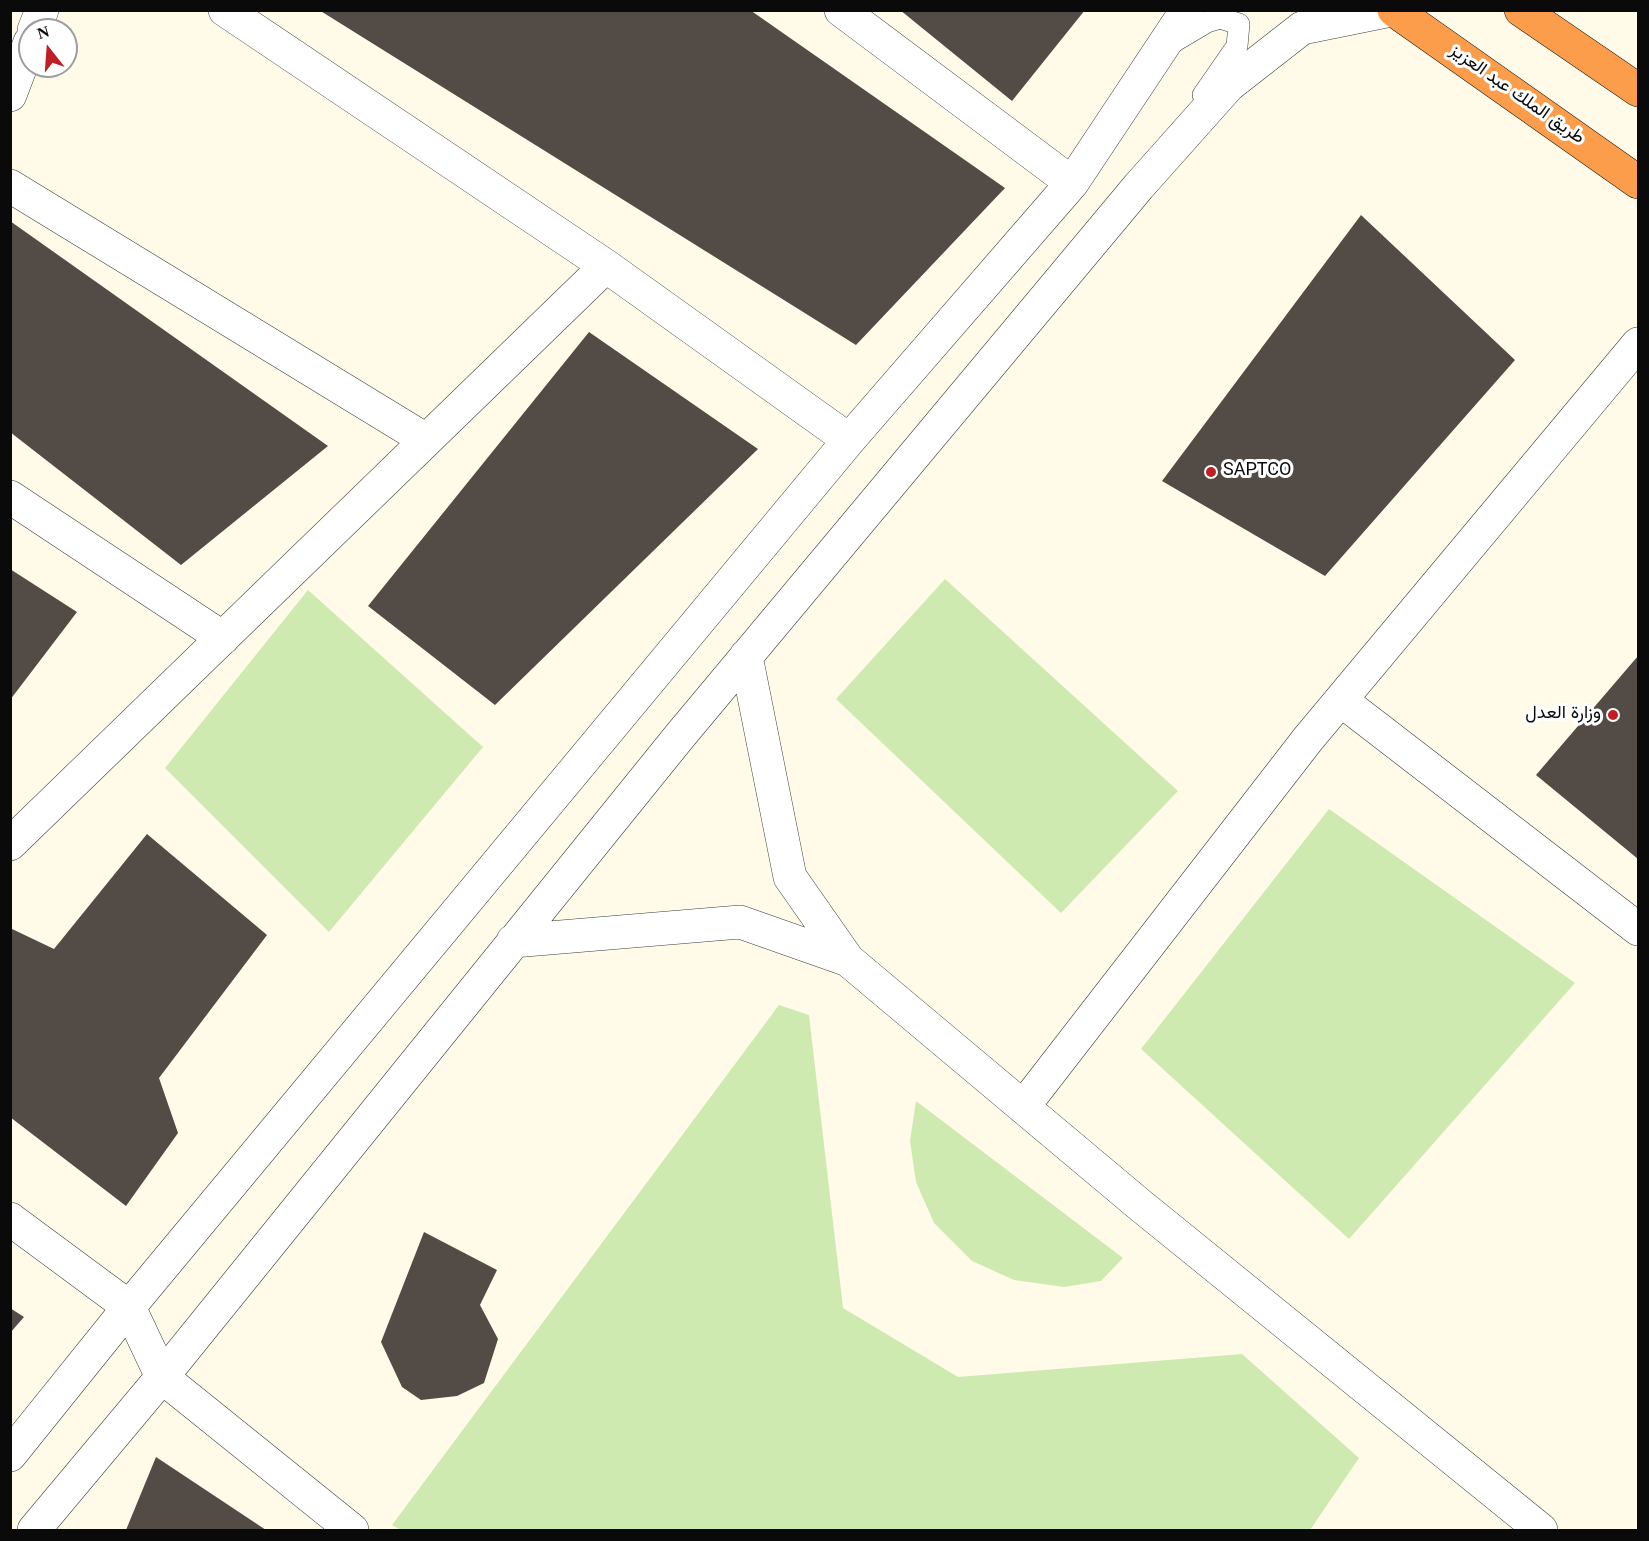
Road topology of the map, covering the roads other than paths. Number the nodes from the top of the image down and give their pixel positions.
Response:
1 (225, 10) edge
2 (841, 10) edge
3 (1187, 10) edge
4 (1393, 10) edge
5 (1521, 10) edge
6 (1160, 50) junction
7 (18, 74) edge
8 (1638, 90) edge
9 (10, 95) edge
10 (1638, 182) edge
11 (1072, 183) junction
12 (10, 186) edge
13 (1139, 186) junction
14 (606, 266) junction
15 (1638, 344) edge
16 (426, 440) junction
17 (849, 440) junction
18 (10, 497) edge
19 (223, 638) junction
20 (746, 656) junction
21 (1342, 701) junction
22 (11, 843) edge
23 (1638, 929) edge
24 (513, 940) junction
25 (848, 960) junction
26 (1023, 1107) junction
27 (10, 1219) edge
28 (129, 1307) junction
29 (162, 1377) junction
30 (10, 1455) edge
31 (34, 1530) edge
32 (352, 1530) edge
33 (1541, 1530) edge

1 - 14 street
2 - 11 street
3 - 6 street
4 - 10 highway, طريق الملك عبد العزيز
4 - 13 street
5 - 8 highway
6 - 11 street
6 - 13 lane
7 - 9 street
11 - 17 street
12 - 16 street
13 - 20 street
14 - 16 street
14 - 17 street
15 - 21 street
16 - 19 street
17 - 28 street
18 - 19 street
19 - 22 street
20 - 24 street
20 - 25 street
21 - 23 street
21 - 26 street
24 - 25 street
24 - 29 street
25 - 26 street
26 - 33 street
27 - 28 street
28 - 29 street
28 - 30 street
29 - 31 street
29 - 32 street

